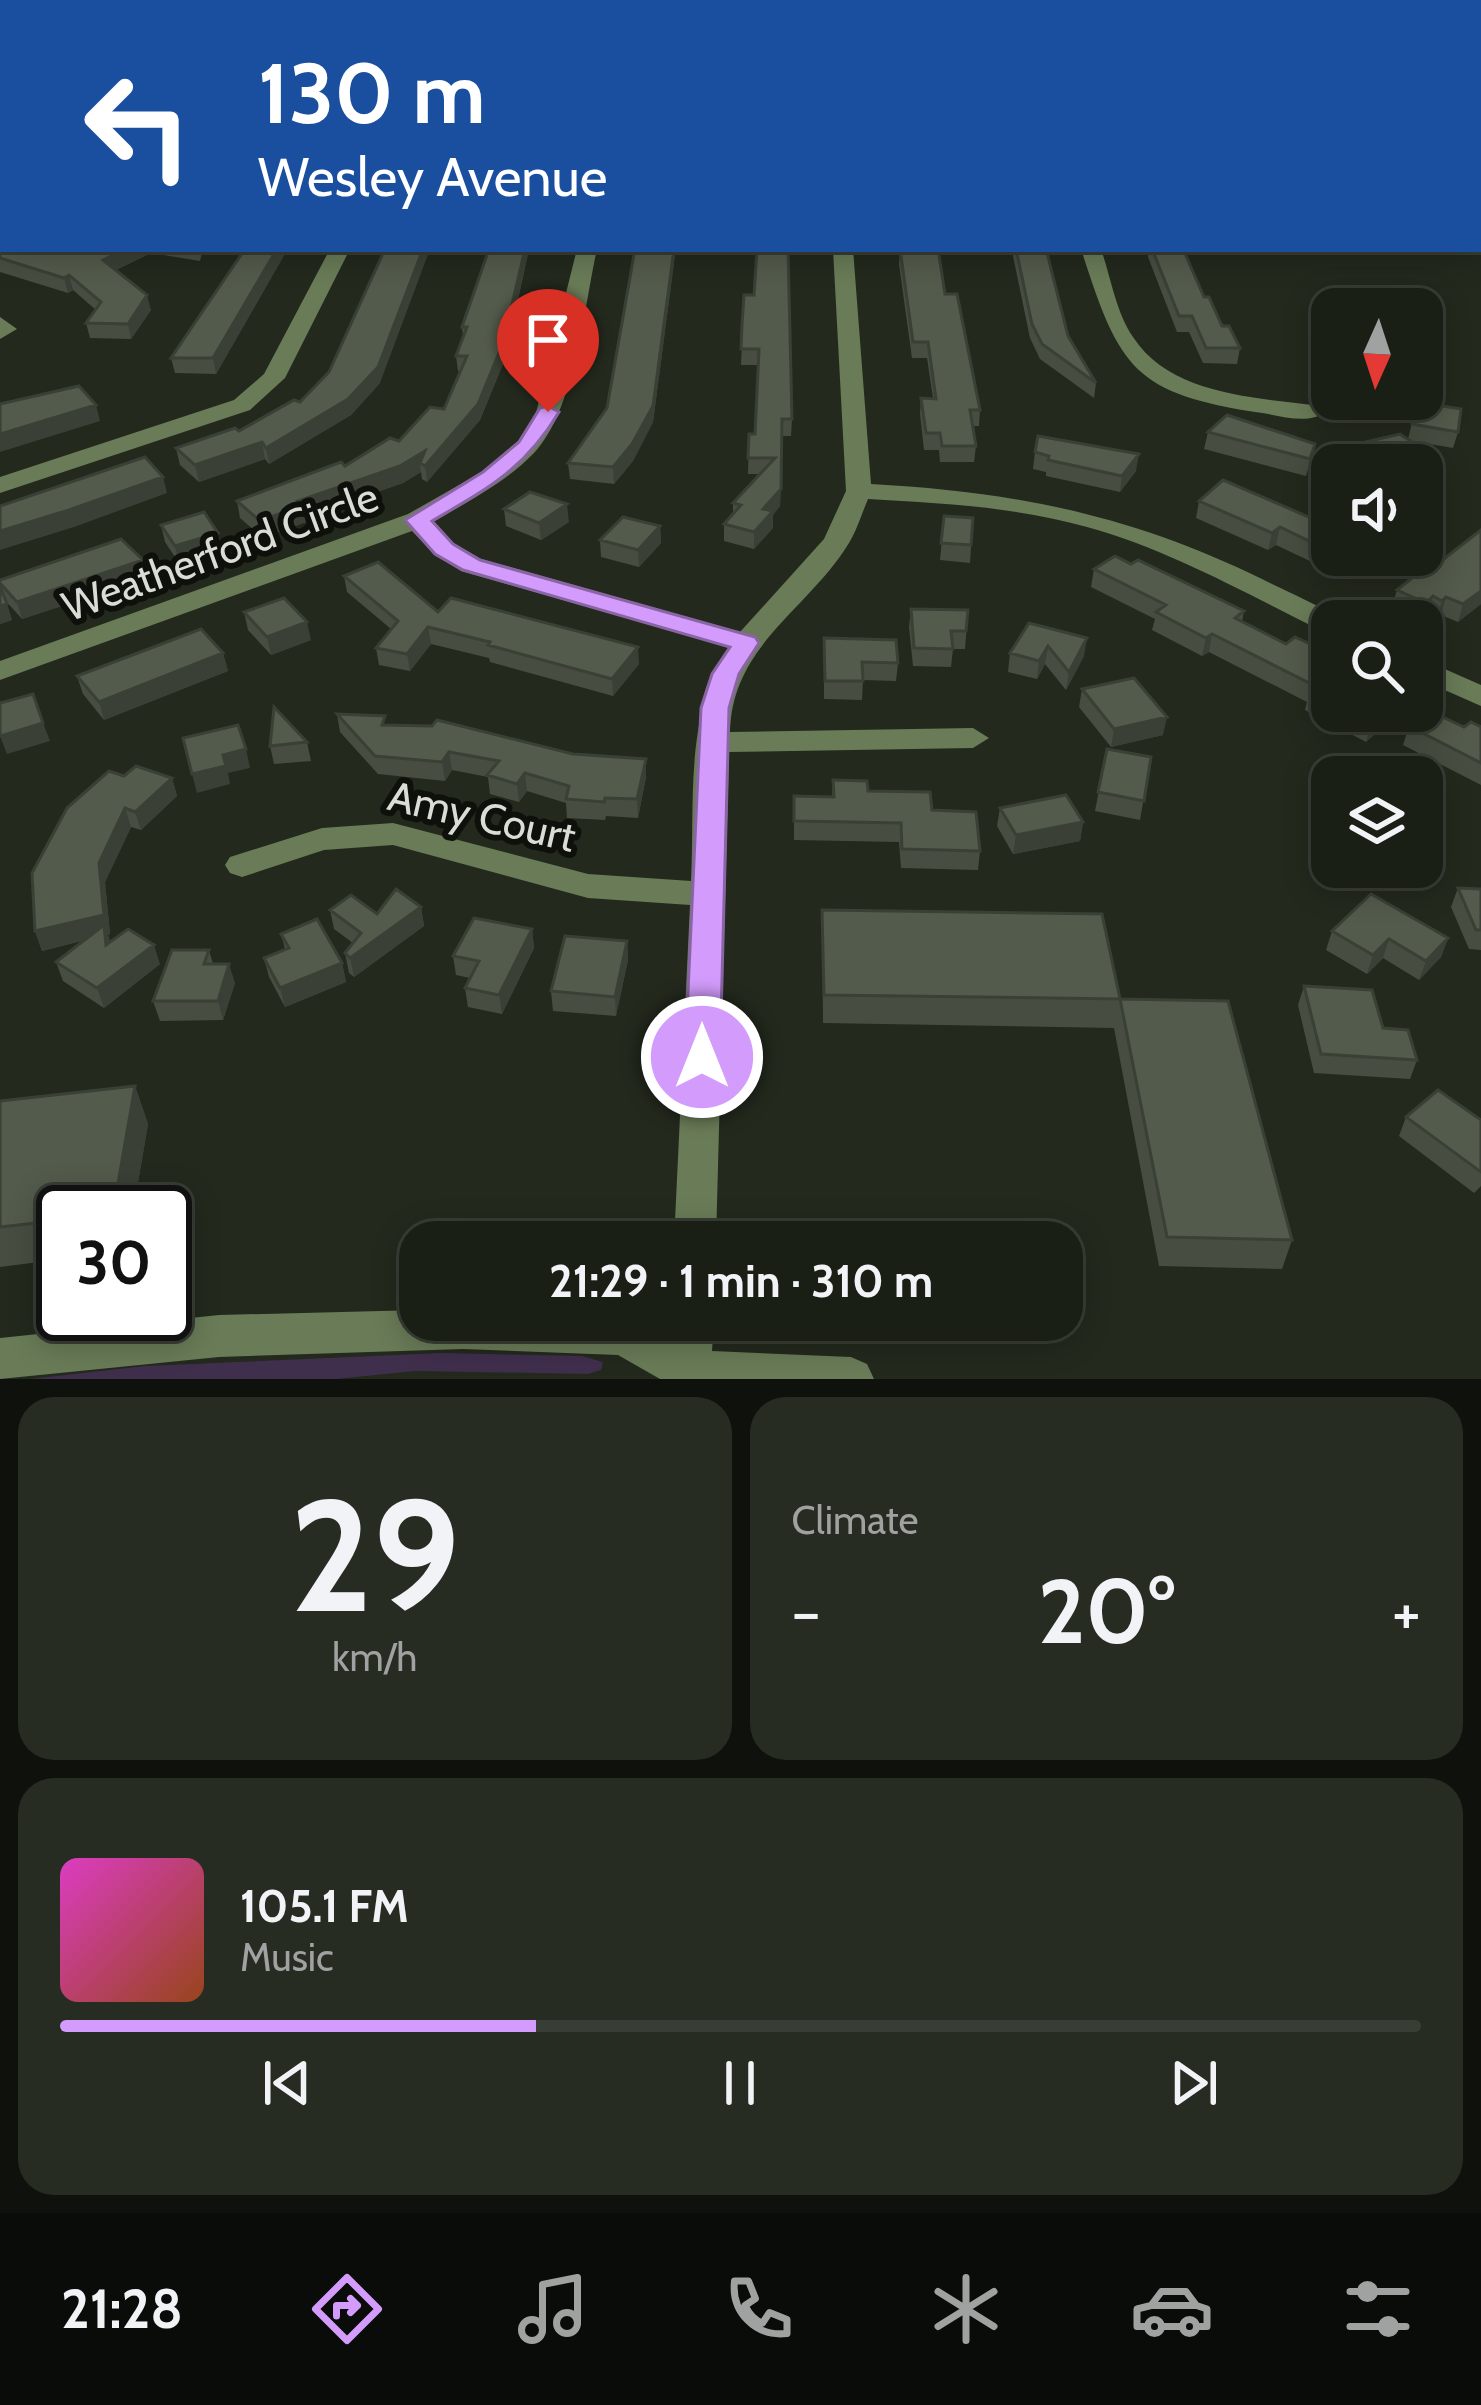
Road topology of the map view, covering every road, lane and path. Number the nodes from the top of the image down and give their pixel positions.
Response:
1 (338, 252) edge
2 (586, 252) edge
3 (843, 252) edge
4 (1092, 252) edge
5 (1311, 412) edge
6 (0, 485) edge
7 (859, 491) junction
8 (417, 520) junction
9 (1311, 615) edge
10 (746, 643) junction
11 (0, 671) edge
12 (1443, 678) edge
13 (1480, 696) edge
14 (973, 738) dead end
15 (712, 742) junction
16 (242, 866) dead end
17 (705, 894) junction
18 (696, 1221) edge
19 (689, 1341) edge
20 (0, 1359) edge
21 (684, 1376) edge
22 (851, 1379) edge

1 - 6 street
2 - 8 street, Weatherford Circle
3 - 7 street
4 - 5 street
7 - 9 street
7 - 10 street
8 - 10 street
8 - 11 street, Weatherford Circle
10 - 15 street
12 - 13 street
14 - 15 street
15 - 17 street
16 - 17 street, Amy Court
17 - 18 street
19 - 21 street
20 - 21 street
21 - 22 street

